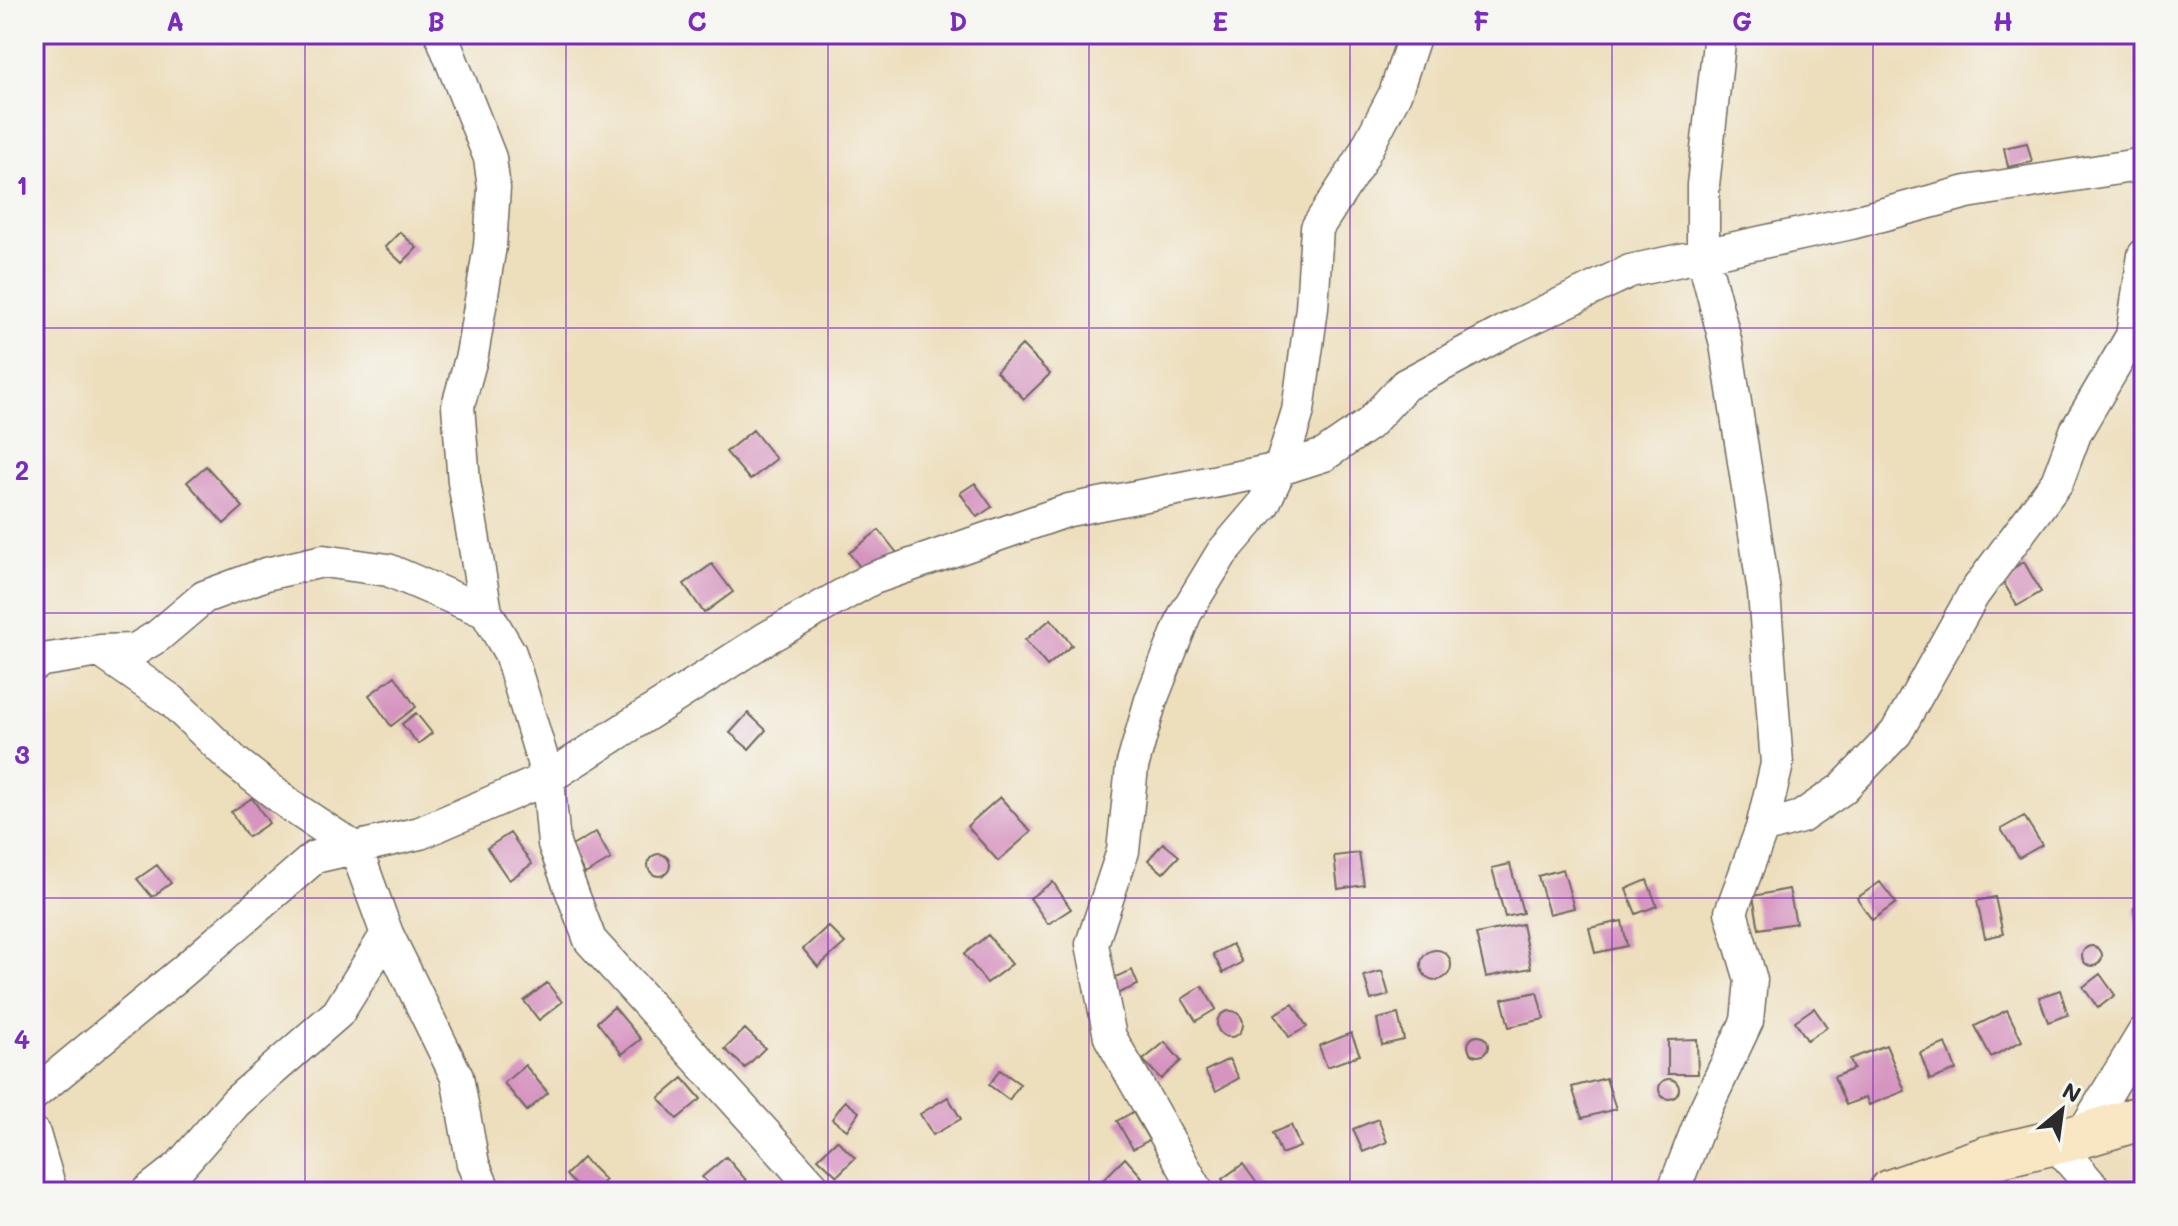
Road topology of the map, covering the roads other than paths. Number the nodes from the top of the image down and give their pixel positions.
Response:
1 (441, 34) edge
2 (1415, 34) edge
3 (1720, 34) edge
4 (2144, 164) edge
5 (2144, 255) edge
6 (1703, 256) junction
7 (1280, 469) junction
8 (486, 612) junction
9 (100, 651) junction
10 (34, 665) edge
11 (548, 778) junction
12 (1762, 828) junction
13 (356, 849) junction
14 (387, 934) junction
15 (2144, 1032) edge
16 (34, 1094) edge
17 (2144, 1117) edge
18 (34, 1134) edge
19 (2068, 1139) junction
20 (51, 1192) edge
21 (147, 1192) edge
22 (485, 1192) edge
23 (818, 1192) edge
24 (1198, 1192) edge
25 (1673, 1192) edge
26 (1890, 1192) edge
27 (2097, 1192) edge

1 - 8 street
2 - 7 street
3 - 6 street
4 - 6 street
5 - 12 street
6 - 7 street
6 - 12 street
7 - 11 street
7 - 24 street
8 - 9 street
8 - 11 street
9 - 10 street
9 - 13 street
11 - 13 street
11 - 23 street
12 - 25 street
13 - 14 street
13 - 16 street
14 - 21 street
14 - 22 street
15 - 19 street
17 - 19 street
18 - 20 street
19 - 26 street
19 - 27 street

